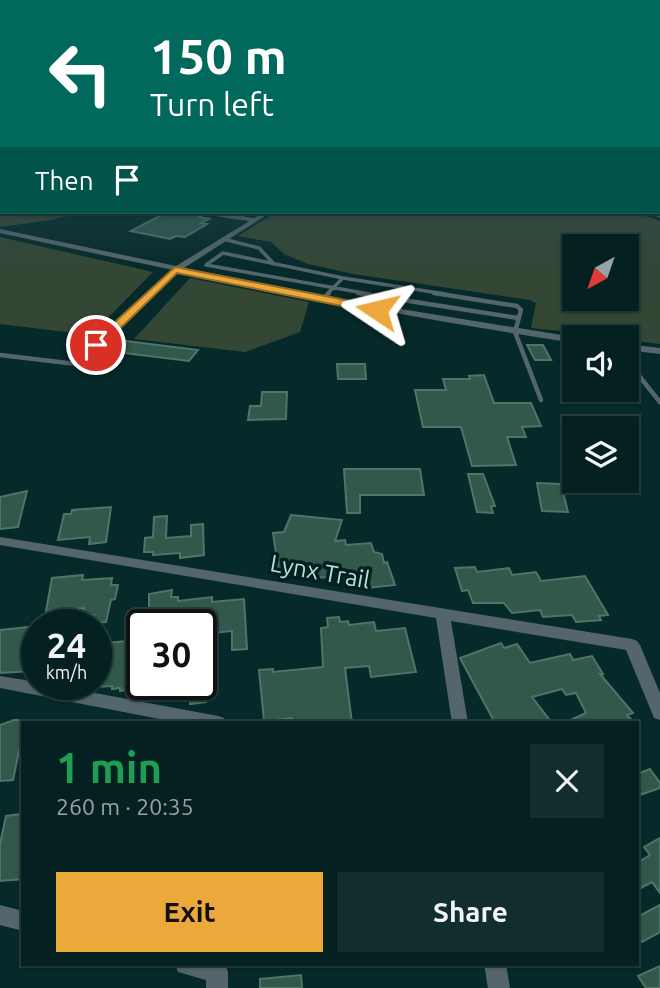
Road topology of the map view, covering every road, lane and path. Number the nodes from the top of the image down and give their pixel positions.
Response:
1 (221, 214) edge
2 (246, 214) edge
3 (265, 214) edge
4 (239, 218) junction
5 (255, 220) junction
6 (0, 231) edge
7 (223, 239) junction
8 (206, 250) junction
9 (223, 253) junction
10 (274, 264) junction
11 (175, 270) junction
12 (343, 278) junction
13 (332, 289) junction
14 (322, 300) junction
15 (518, 318) junction
16 (514, 331) junction
17 (562, 338) edge
18 (639, 349) edge
19 (660, 351) edge
20 (0, 355) edge
21 (639, 376) edge
22 (541, 400) dead end
23 (660, 402) edge
24 (0, 541) edge
25 (443, 616) junction
26 (0, 682) edge
27 (660, 713) edge
28 (207, 721) edge
29 (460, 721) edge
30 (0, 915) edge
31 (21, 920) edge
32 (190, 966) edge
33 (495, 966) edge
34 (217, 980) edge
35 (499, 988) edge

1 - 4 lane
2 - 4 lane
3 - 5 street
4 - 5 lane
5 - 7 street
6 - 11 street
7 - 8 street
7 - 10 lane
8 - 9 lane
8 - 11 street
9 - 10 lane
9 - 13 lane
10 - 12 lane
11 - 14 street
11 - 20 lane
12 - 13 lane
12 - 15 lane
13 - 14 lane
13 - 15 lane
14 - 16 street
15 - 16 lane
16 - 17 street
16 - 22 lane
18 - 19 street
21 - 23 lane
24 - 25 street, Lynx Trail
25 - 27 street, Lynx Trail
25 - 29 street
26 - 28 street
30 - 31 street
32 - 34 street
33 - 35 street

